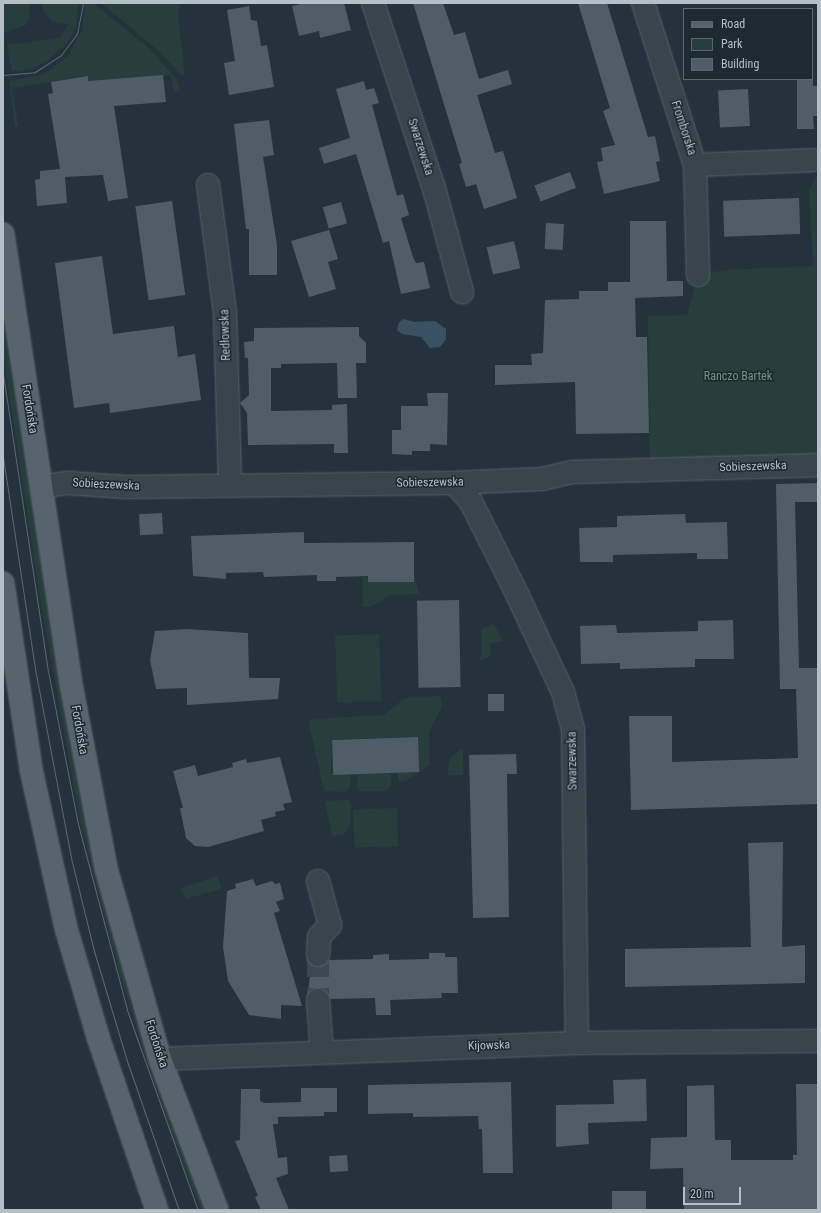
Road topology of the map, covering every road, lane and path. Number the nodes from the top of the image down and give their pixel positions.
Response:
1 (373, 3) edge
2 (643, 3) edge
3 (812, 160) dead end
4 (695, 165) junction
5 (208, 185) dead end
6 (3, 234) edge
7 (698, 275) dead end
8 (462, 292) dead end
9 (818, 465) edge
10 (454, 483) junction
11 (230, 485) junction
12 (41, 487) junction
13 (3, 583) edge
14 (318, 881) dead end
15 (318, 955) tunnel mouth
16 (318, 1000) tunnel mouth
17 (818, 1041) edge
18 (577, 1043) junction
19 (322, 1052) junction
20 (160, 1059) junction
21 (157, 1210) edge
22 (217, 1210) edge

1 - 8 street, Swarzewska
2 - 4 street, Fromborska
3 - 4 street, Fromborska
4 - 7 street
5 - 11 street, Redłowska
6 - 12 main road, Fordońska
9 - 10 street, Sobieszewska
10 - 11 street, Sobieszewska
10 - 18 street, Swarzewska
11 - 12 street, Sobieszewska
12 - 20 main road, Fordońska
13 - 21 main road
14 - 15 street
16 - 19 street
17 - 18 street, Kijowska
18 - 19 street, Kijowska
19 - 20 street, Kijowska
20 - 22 main road, Fordońska

